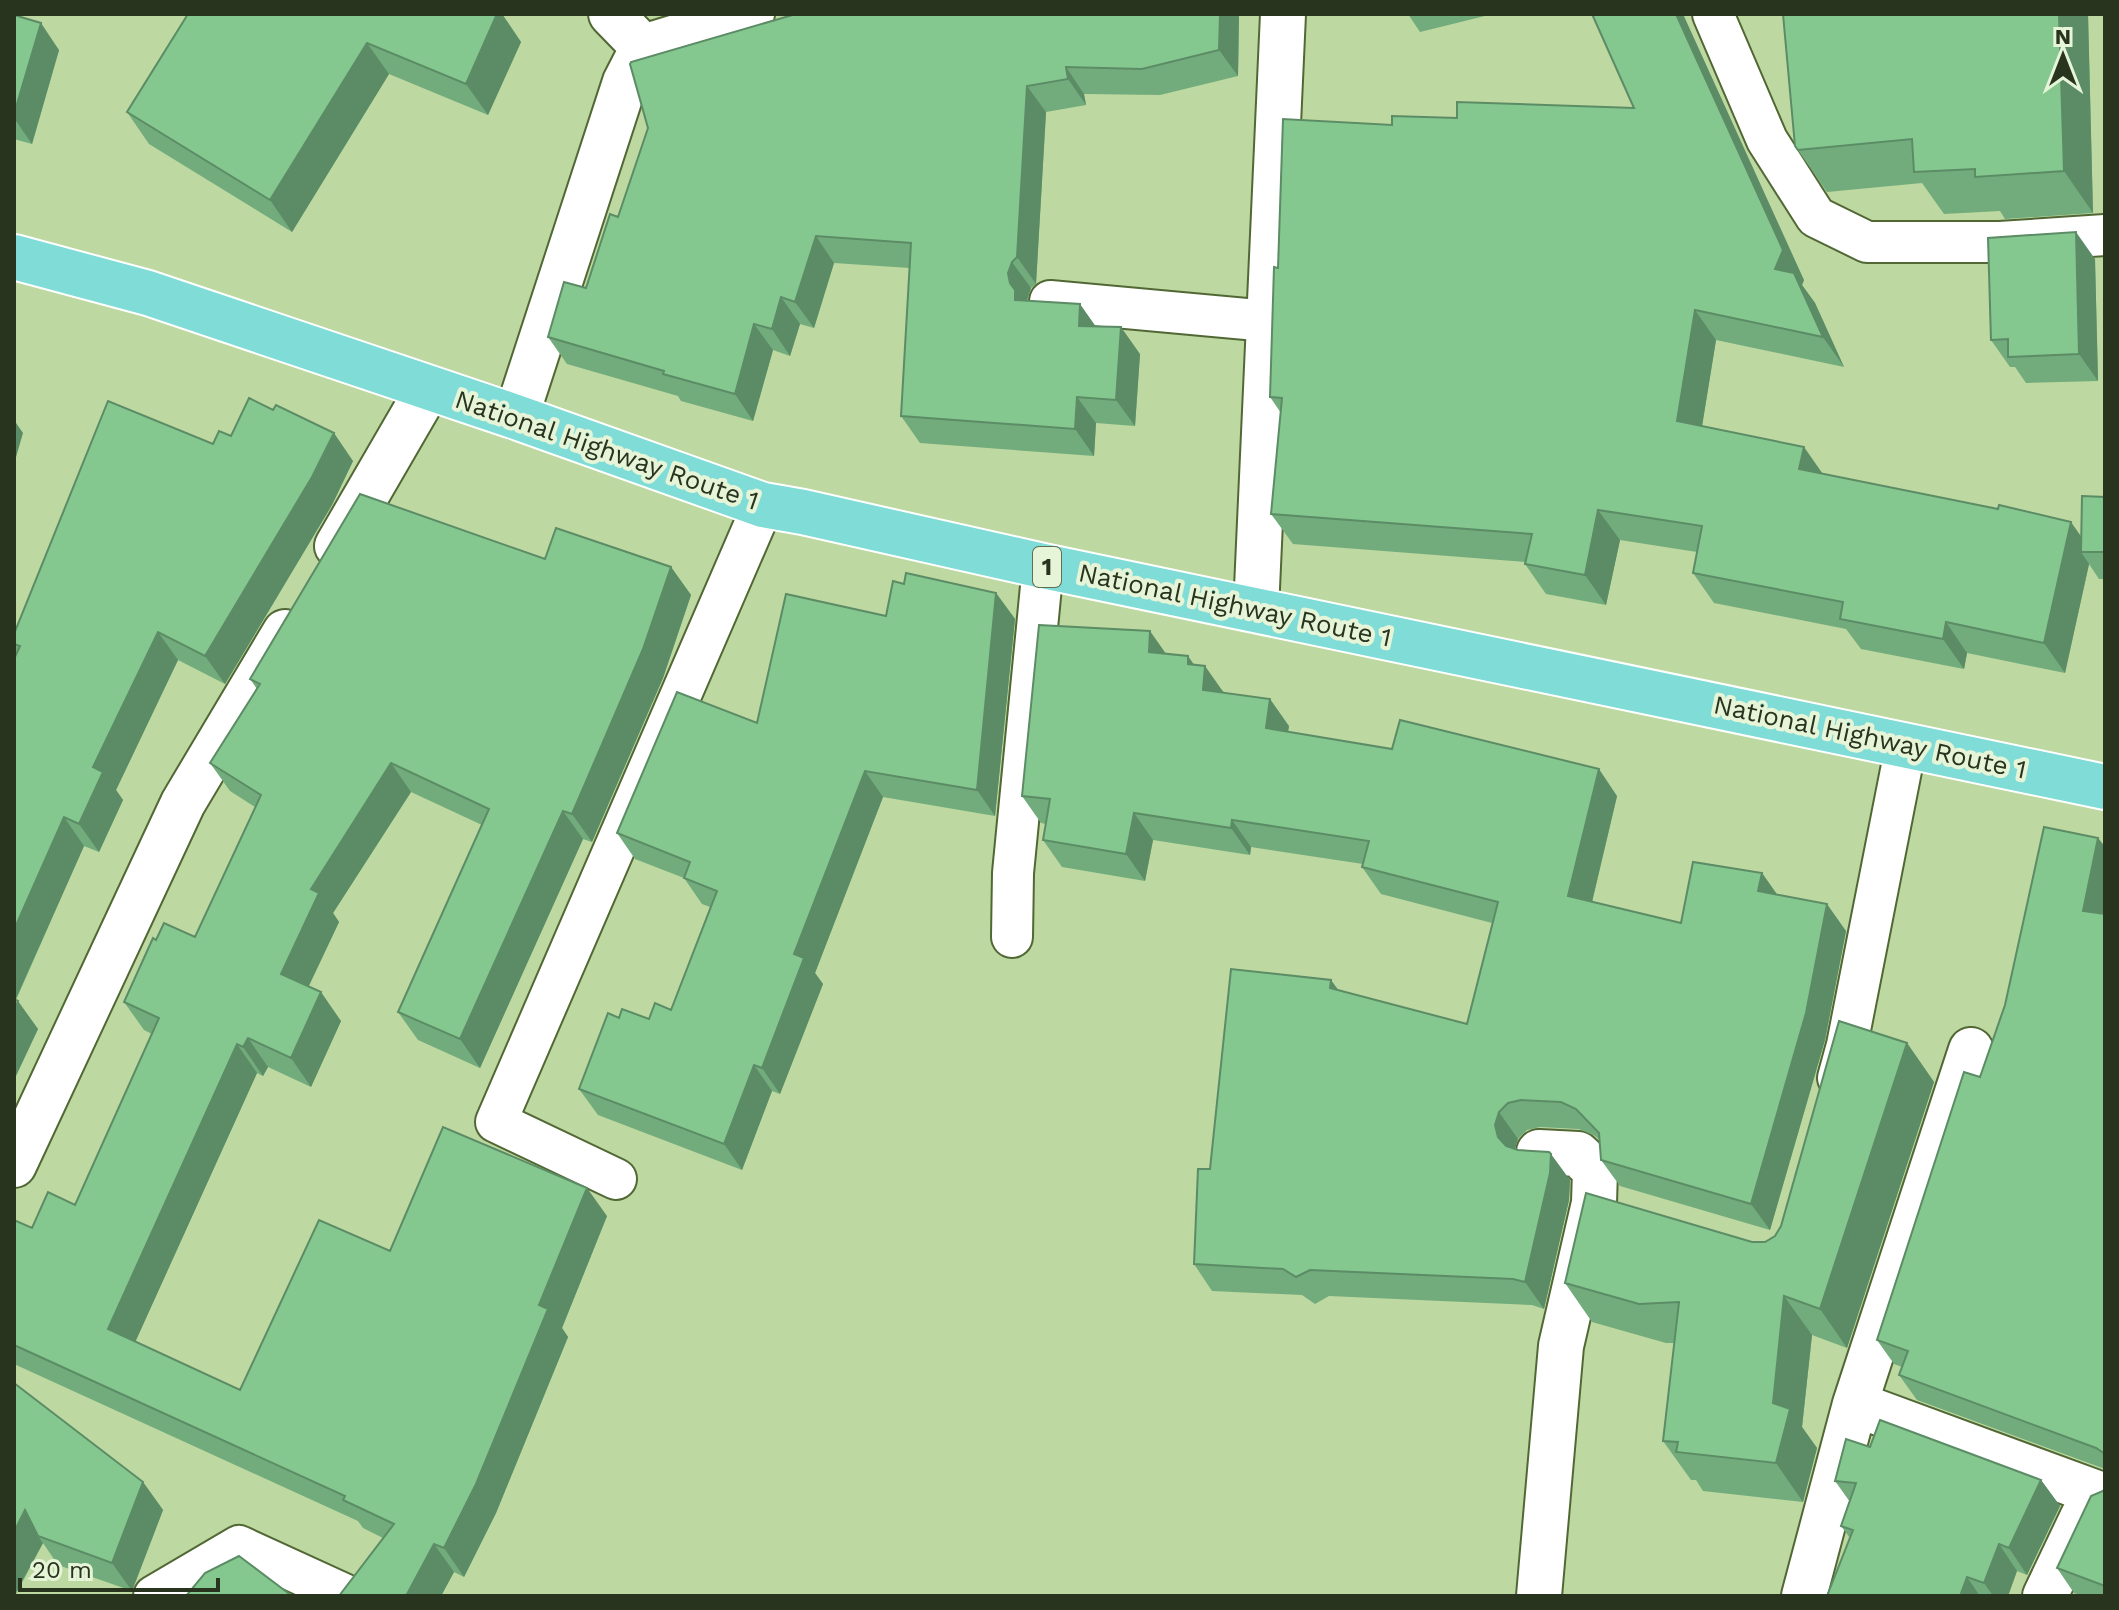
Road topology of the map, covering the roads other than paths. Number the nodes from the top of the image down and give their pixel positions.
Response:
1 (611, 14) edge
2 (752, 14) edge
3 (1283, 14) edge
4 (1713, 14) edge
5 (643, 47) junction
6 (2105, 235) edge
7 (14, 257) edge
8 (1050, 301) edge
9 (1268, 321) junction
10 (428, 389) junction
11 (516, 417) junction
12 (763, 505) junction
13 (1043, 566) junction
14 (1256, 610) junction
15 (1906, 745) junction
16 (2105, 787) edge
17 (1012, 937) dead end
18 (1971, 1050) dead end
19 (1830, 1106) edge
20 (1539, 1152) edge
21 (14, 1165) edge
22 (616, 1179) dead end
23 (1855, 1404) junction
24 (2099, 1494) edge
25 (154, 1596) edge
26 (348, 1596) edge
27 (1539, 1596) edge
28 (1804, 1596) edge
29 (2045, 1596) edge

1 - 5 street
2 - 5 street
3 - 9 street
4 - 6 lane
5 - 11 street
7 - 10 highway, National Highway Route 1 / 1
8 - 9 lane
9 - 14 street
10 - 11 highway, National Highway Route 1 / 1
10 - 21 street
11 - 12 highway, National Highway Route 1 / 1
12 - 13 highway, National Highway Route 1 / 1
12 - 22 lane
13 - 14 highway, National Highway Route 1 / 1
13 - 17 lane
14 - 15 highway, National Highway Route 1 / 1
15 - 16 highway, National Highway Route 1 / 1
15 - 19 lane
18 - 23 street
20 - 27 street
23 - 24 street
23 - 28 street
24 - 29 street
25 - 26 lane

